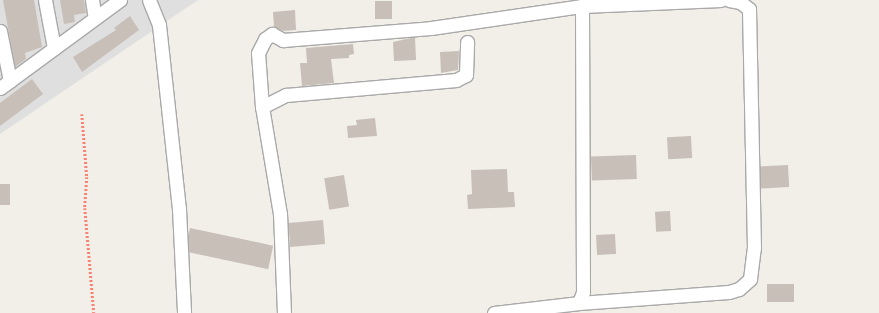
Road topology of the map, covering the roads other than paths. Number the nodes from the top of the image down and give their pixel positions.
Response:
1 (45, 0) edge
2 (92, 0) edge
3 (120, 0) edge
4 (149, 0) edge
5 (721, 0) edge
6 (729, 0) edge
7 (585, 3) edge
8 (95, 18) junction
9 (0, 31) edge
10 (467, 42) dead end
11 (54, 48) junction
12 (5, 84) edge
13 (262, 107) junction
14 (579, 303) junction
15 (184, 313) edge
16 (284, 313) edge
17 (494, 313) edge

1 - 11 street
2 - 8 street
3 - 8 street
4 - 15 street
5 - 7 street
6 - 14 street
7 - 13 street
7 - 14 street
8 - 11 street
9 - 12 street
10 - 13 street
11 - 12 street
13 - 16 street
14 - 17 street

